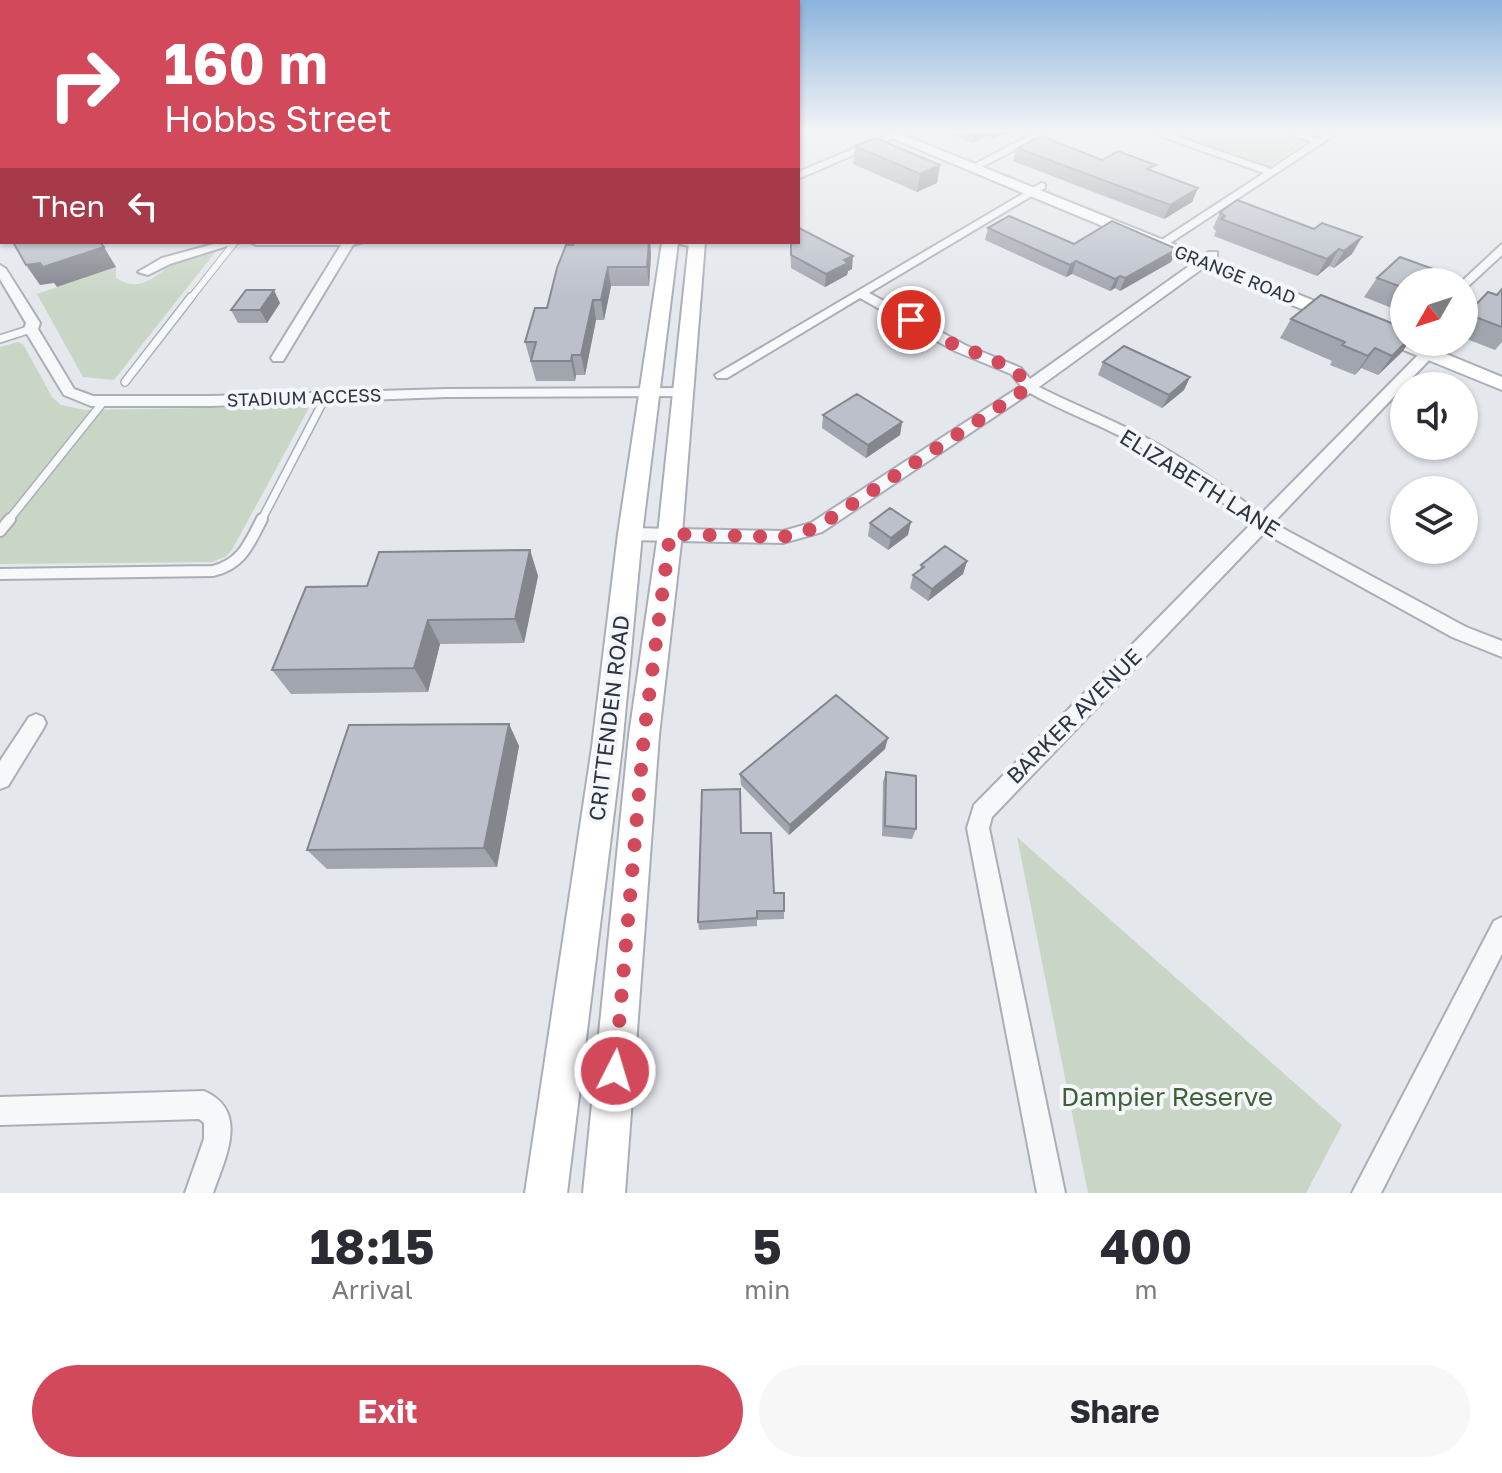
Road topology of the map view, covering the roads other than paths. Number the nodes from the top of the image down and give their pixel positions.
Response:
1 (1028, 186) edge
2 (1253, 186) edge
3 (1036, 189) junction
4 (1166, 242) junction
5 (226, 244) edge
6 (232, 244) edge
7 (348, 244) edge
8 (670, 244) edge
9 (697, 244) edge
10 (1502, 248) edge
11 (1209, 259) junction
12 (0, 269) edge
13 (144, 272) dead end
14 (1478, 272) edge
15 (860, 293) junction
16 (1390, 327) edge
17 (31, 329) junction
18 (1390, 335) edge
19 (0, 339) edge
20 (1416, 356) edge
21 (1445, 356) edge
22 (1456, 356) edge
23 (278, 358) dead end
24 (1502, 371) edge
25 (722, 375) dead end
26 (125, 382) dead end
27 (1502, 384) edge
28 (1029, 387) junction
29 (650, 392) junction
30 (683, 392) junction
31 (326, 396) junction
32 (104, 401) junction
33 (1263, 525) junction
34 (0, 531) edge
35 (630, 534) junction
36 (670, 534) junction
37 (0, 574) edge
38 (1502, 649) edge
39 (36, 723) dead end
40 (0, 779) edge
41 (1502, 929) edge
42 (0, 1111) edge
43 (199, 1193) edge
44 (546, 1193) edge
45 (604, 1193) edge
46 (1051, 1193) edge
47 (1366, 1193) edge

1 - 3 main road, GRANGE ROAD
2 - 4 street
3 - 4 main road, GRANGE ROAD
3 - 15 street
4 - 11 main road, GRANGE ROAD
5 - 13 street
6 - 26 lane
7 - 23 street
8 - 29 main road, CRITTENDEN ROAD
9 - 30 main road, CRITTENDEN ROAD
10 - 14 street
11 - 16 main road, GRANGE ROAD
11 - 18 main road, GRANGE ROAD
11 - 28 street
12 - 17 street, STADIUM ACCESS
15 - 25 street
15 - 28 street, ELIZABETH LANE
17 - 19 lane
17 - 32 street, STADIUM ACCESS
20 - 33 street, BARKER AVENUE
21 - 27 main road, GRANGE ROAD
22 - 24 main road, GRANGE ROAD
28 - 33 street, ELIZABETH LANE
28 - 36 street
29 - 30 street, STADIUM ACCESS
29 - 31 street, STADIUM ACCESS
29 - 35 main road, CRITTENDEN ROAD
30 - 36 main road, CRITTENDEN ROAD
31 - 32 street, STADIUM ACCESS
31 - 37 lane
32 - 34 lane
33 - 38 street, ELIZABETH LANE
33 - 46 street, BARKER AVENUE
35 - 36 street
35 - 44 main road, CRITTENDEN ROAD
36 - 45 main road, CRITTENDEN ROAD
39 - 40 street
41 - 47 street
42 - 43 street

